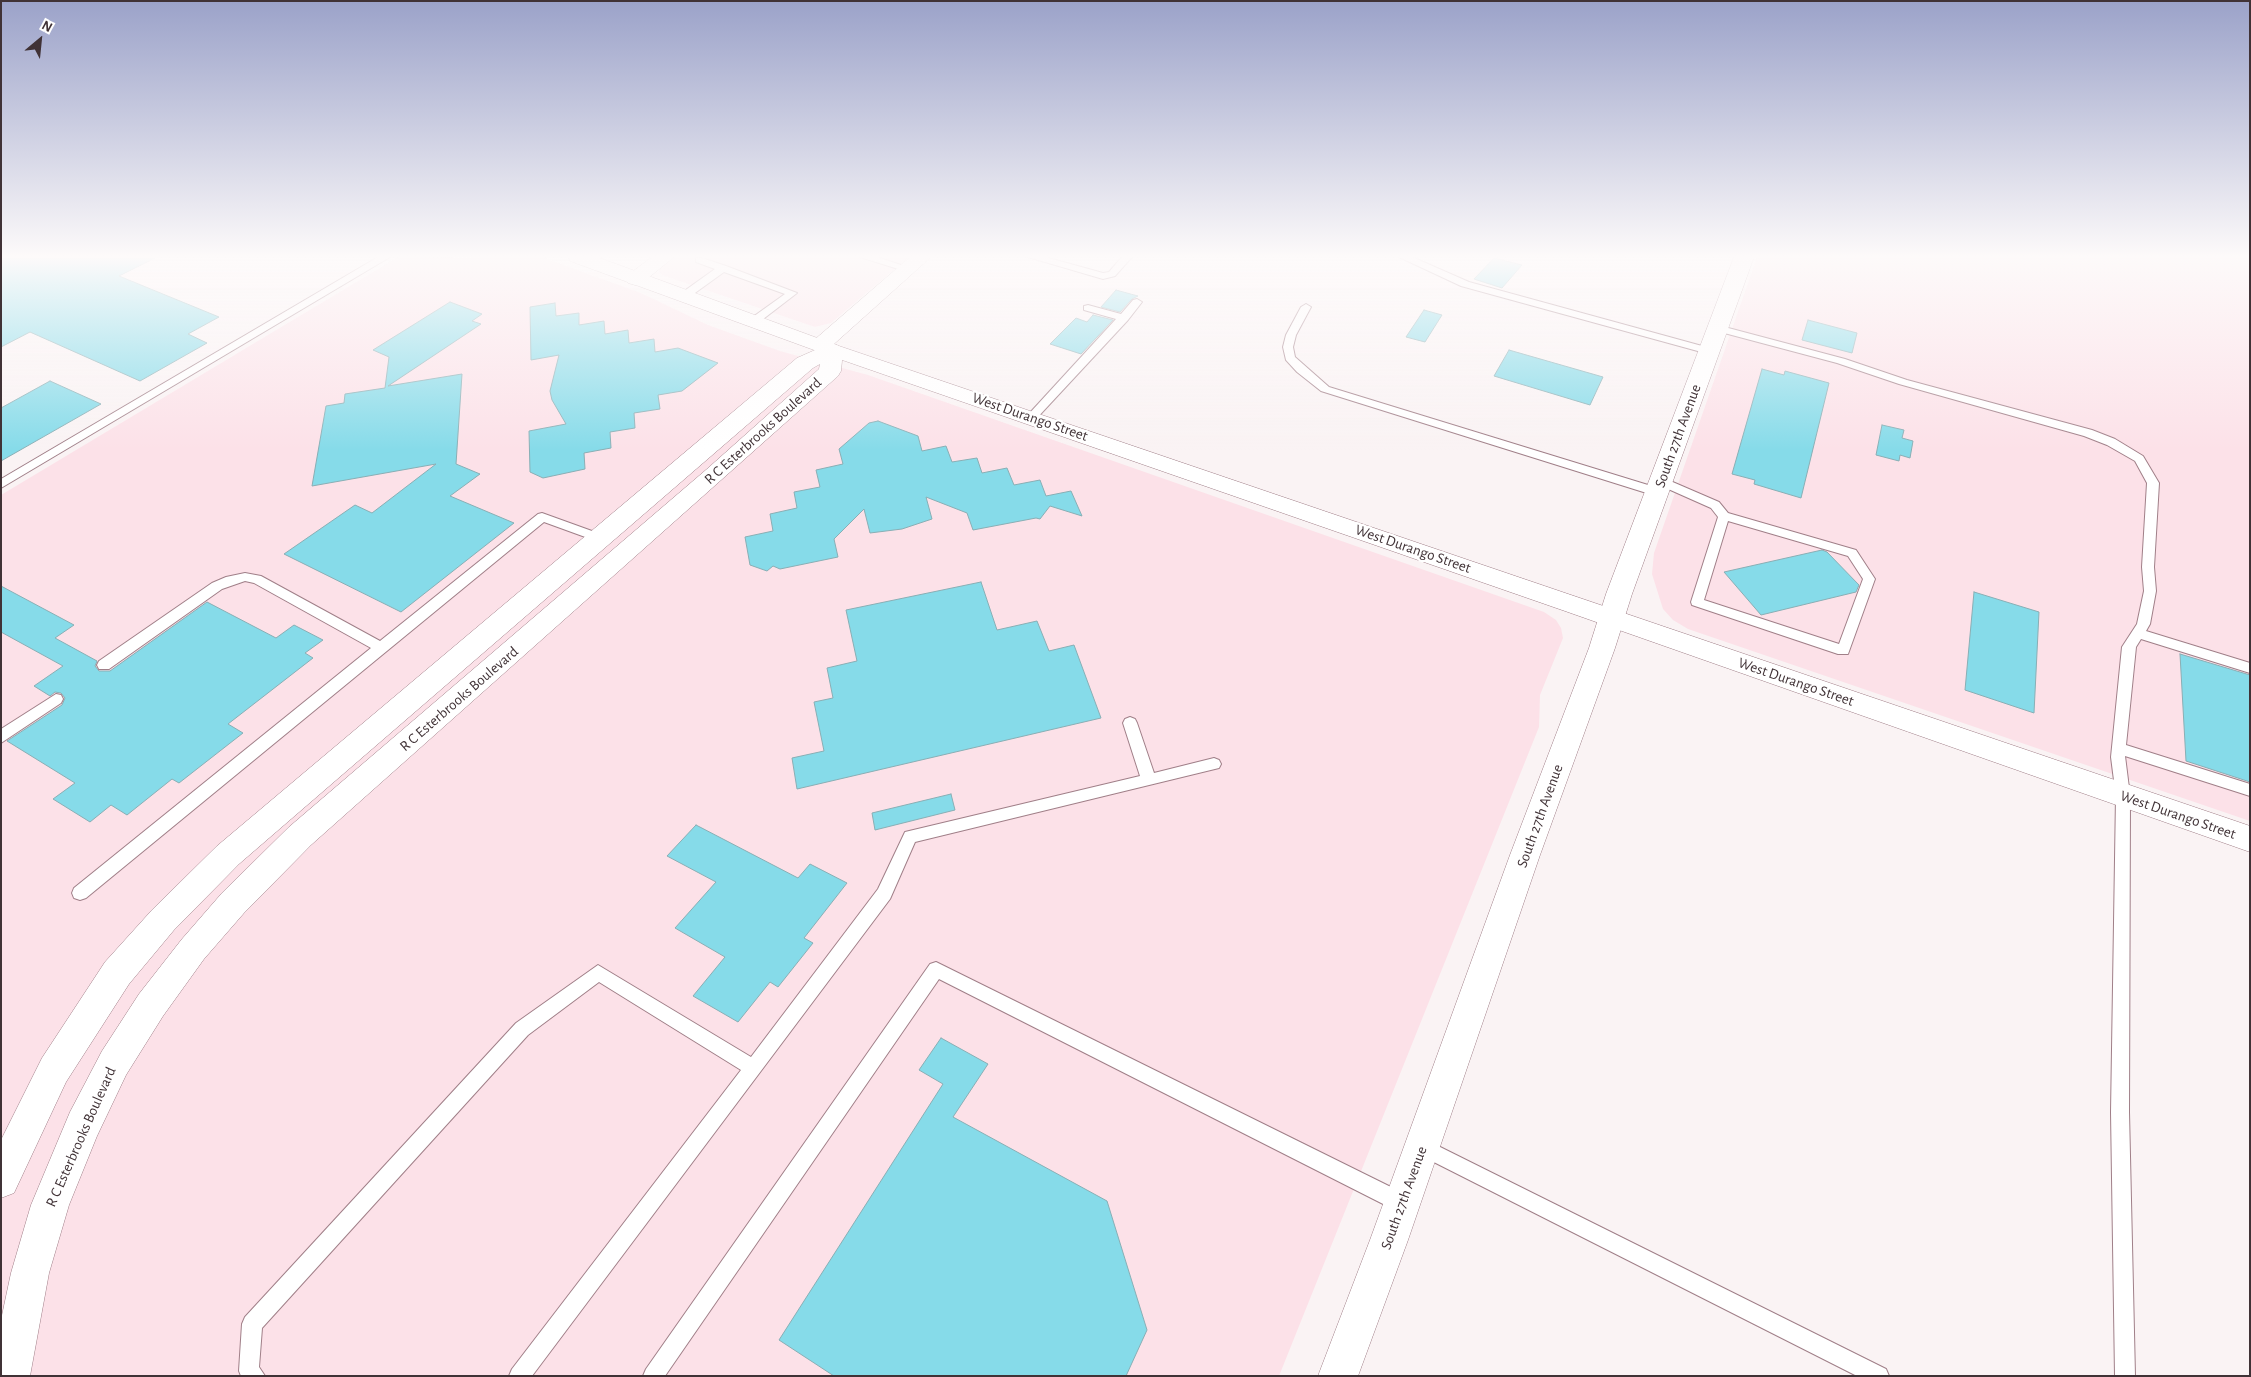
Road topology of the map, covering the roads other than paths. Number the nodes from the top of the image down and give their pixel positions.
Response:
1 (278, 321) edge
2 (754, 321) edge
3 (853, 321) edge
4 (1121, 321) edge
5 (1298, 321) edge
6 (1599, 321) edge
7 (1720, 321) edge
8 (1717, 328) junction
9 (826, 347) junction
10 (1710, 352) junction
11 (1031, 418) junction
12 (1, 484) edge
13 (1659, 487) junction
14 (1724, 516) junction
15 (599, 538) junction
16 (1612, 618) junction
17 (2138, 633) junction
18 (382, 648) junction
19 (104, 665) dead end
20 (2250, 668) edge
21 (56, 699) dead end
22 (1130, 723) dead end
23 (1, 737) edge
24 (2119, 748) junction
25 (1214, 764) dead end
26 (1149, 780) junction
27 (2250, 790) edge
28 (2123, 796) junction
29 (2250, 840) edge
30 (80, 893) dead end
31 (752, 1067) junction
32 (1422, 1147) junction
33 (1, 1180) edge
34 (1402, 1203) junction
35 (10, 1376) edge
36 (256, 1376) edge
37 (519, 1376) edge
38 (653, 1376) edge
39 (1338, 1376) edge
40 (1879, 1376) edge
41 (2125, 1376) edge

1 - 12 lane
2 - 9 street, West Durango Street
3 - 9 street
4 - 11 lane
5 - 13 lane
6 - 10 lane
7 - 8 street, South 27th Avenue
8 - 10 street, South 27th Avenue
8 - 17 lane
9 - 11 street, West Durango Street
9 - 15 street, R C Esterbrooks Boulevard
9 - 35 street, R C Esterbrooks Boulevard
10 - 13 street, South 27th Avenue
11 - 16 street, West Durango Street
13 - 14 lane
13 - 16 street, South 27th Avenue
14 - 14 lane
15 - 18 lane
15 - 33 street, R C Esterbrooks Boulevard
16 - 28 street, West Durango Street
16 - 32 street, South 27th Avenue
17 - 20 lane
17 - 24 lane
18 - 19 lane
18 - 30 lane
21 - 23 lane
22 - 26 lane
24 - 27 lane
24 - 28 lane
25 - 26 lane
26 - 31 lane
28 - 29 street, West Durango Street
28 - 41 lane
31 - 36 lane
31 - 37 lane
32 - 34 street, South 27th Avenue
32 - 40 lane
34 - 38 lane
34 - 39 street, South 27th Avenue

